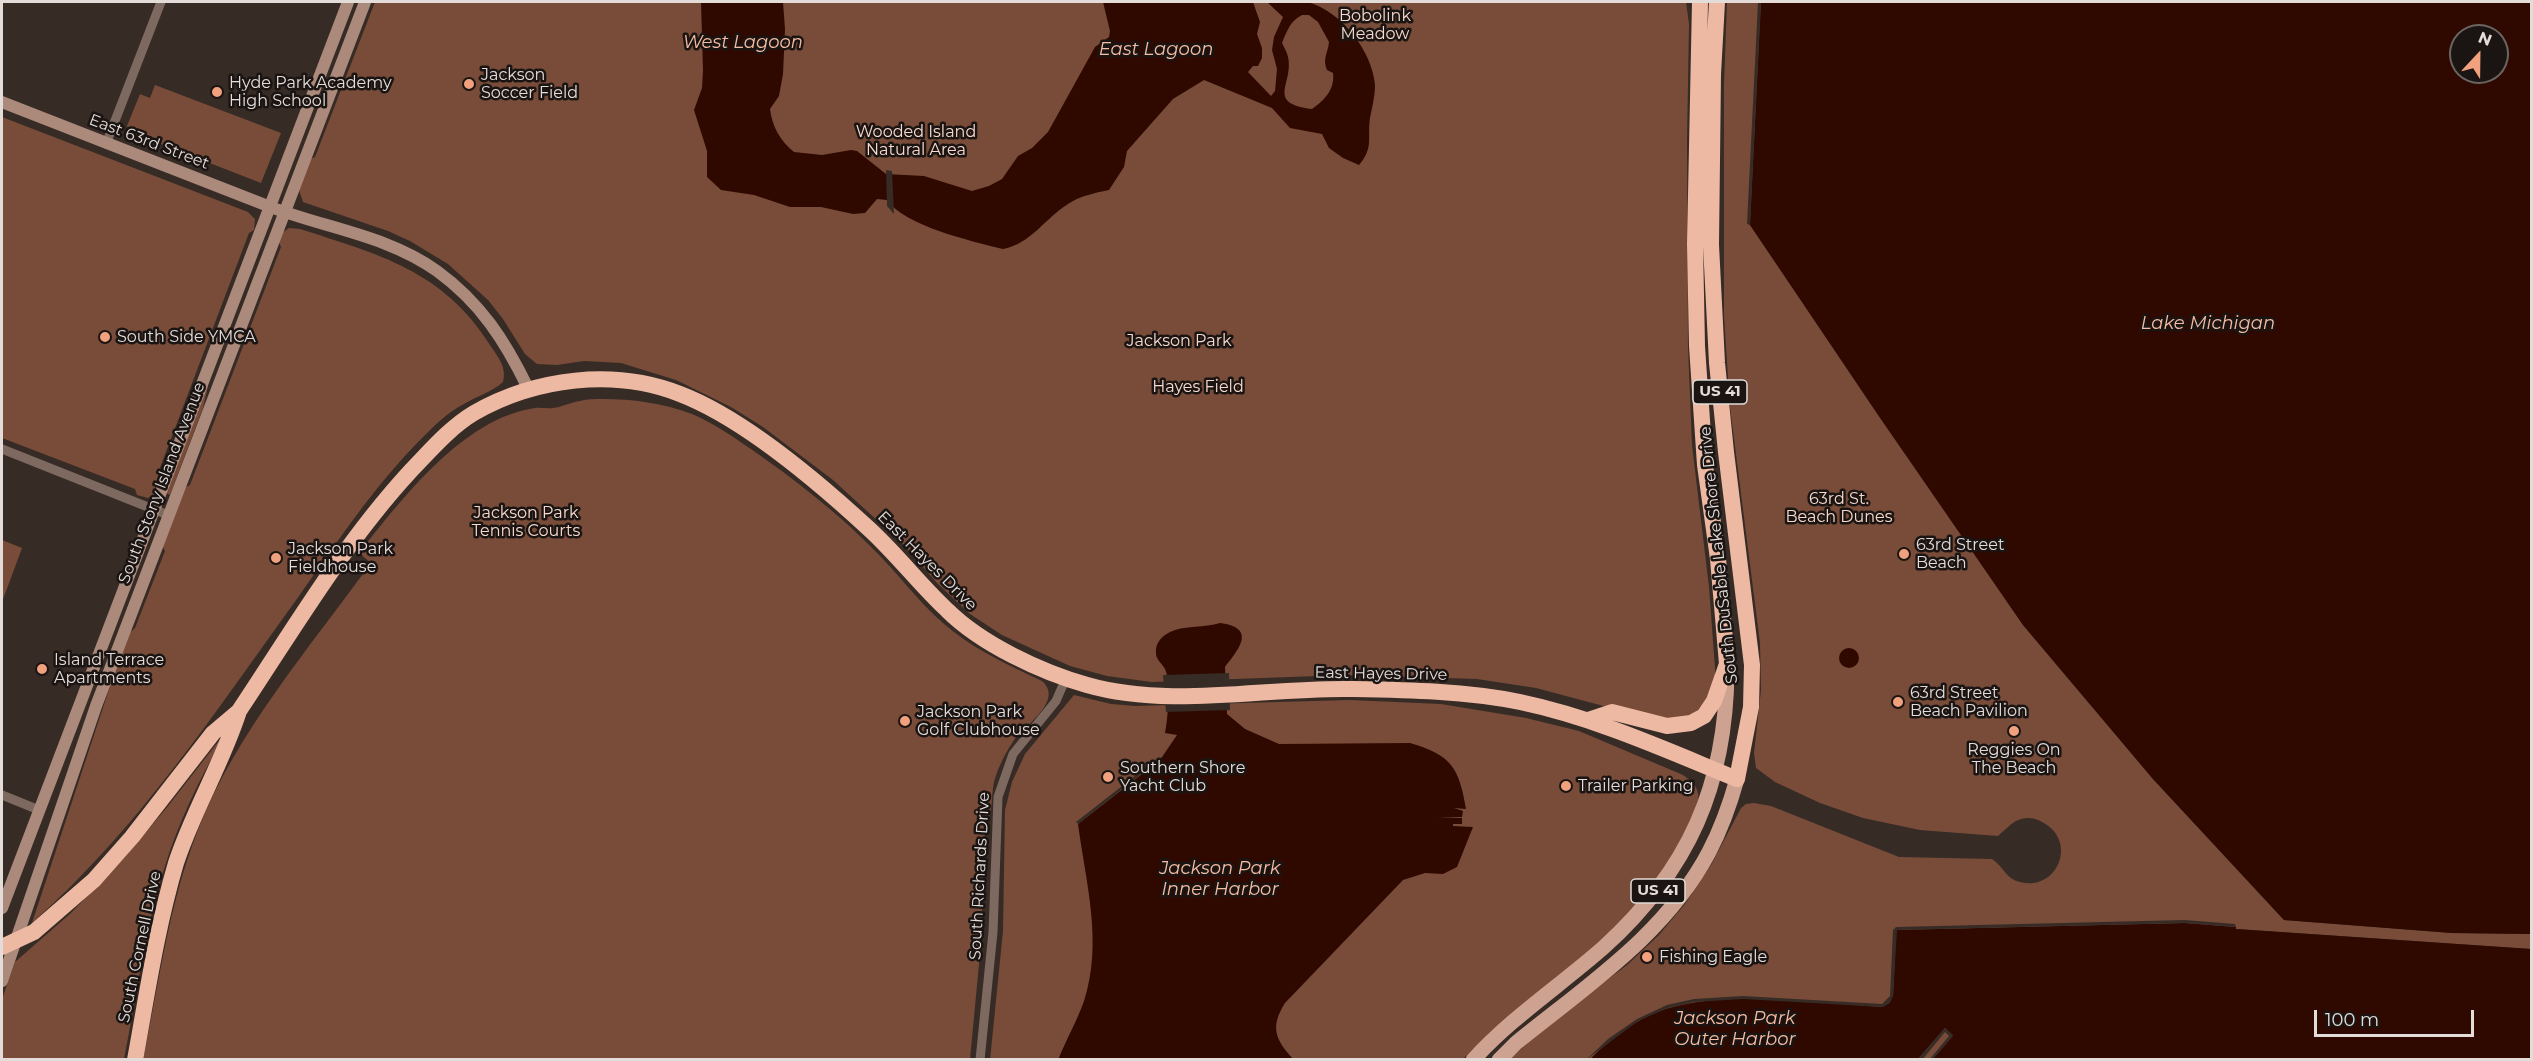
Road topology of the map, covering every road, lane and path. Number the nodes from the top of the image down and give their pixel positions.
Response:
1 (161, 2) edge
2 (348, 2) edge
3 (365, 2) edge
4 (1700, 2) edge
5 (1717, 2) edge
6 (2, 102) edge
7 (106, 144) junction
8 (269, 206) junction
9 (284, 211) junction
10 (528, 388) junction
11 (2, 449) edge
12 (153, 510) junction
13 (168, 515) junction
14 (1727, 664) junction
15 (1066, 678) junction
16 (239, 711) junction
17 (1588, 720) junction
18 (1716, 771) junction
19 (1737, 779) junction
20 (2, 795) edge
21 (39, 810) junction
22 (2, 908) edge
23 (9, 944) edge
24 (5, 964) edge
25 (2, 981) edge
26 (135, 1059) edge
27 (980, 1059) edge
28 (1473, 1059) edge
29 (1499, 1059) edge

1 - 7 street
2 - 8 main road, South Stony Island Avenue
3 - 9 main road, South Stony Island Avenue
4 - 14 highway, South DuSable Lake Shore Drive / US 41
5 - 19 highway, South DuSable Lake Shore Drive / US 41
6 - 7 main road, East 63rd Street
7 - 8 main road, East 63rd Street
8 - 9 main road, East 63rd Street
8 - 12 main road, South Stony Island Avenue
9 - 10 main road
9 - 13 main road, South Stony Island Avenue
10 - 15 highway, East Hayes Drive
10 - 16 highway, South Cornell Drive
11 - 12 street
12 - 13 street
12 - 21 main road, South Stony Island Avenue
13 - 23 main road, South Stony Island Avenue
14 - 17 highway
14 - 18 main road, South DuSable Lake Shore Drive / US 41
15 - 17 highway, East Hayes Drive
15 - 27 street, South Richards Drive
16 - 23 highway, South Cornell Drive
16 - 26 highway, South Cornell Drive
17 - 18 highway, East Hayes Drive
18 - 19 highway, East Hayes Drive
18 - 28 main road, US 41
19 - 29 main road, US 41
20 - 21 street
21 - 22 main road, South Stony Island Avenue
23 - 24 main road, South Stony Island Avenue
24 - 25 main road, South Stony Island Avenue

